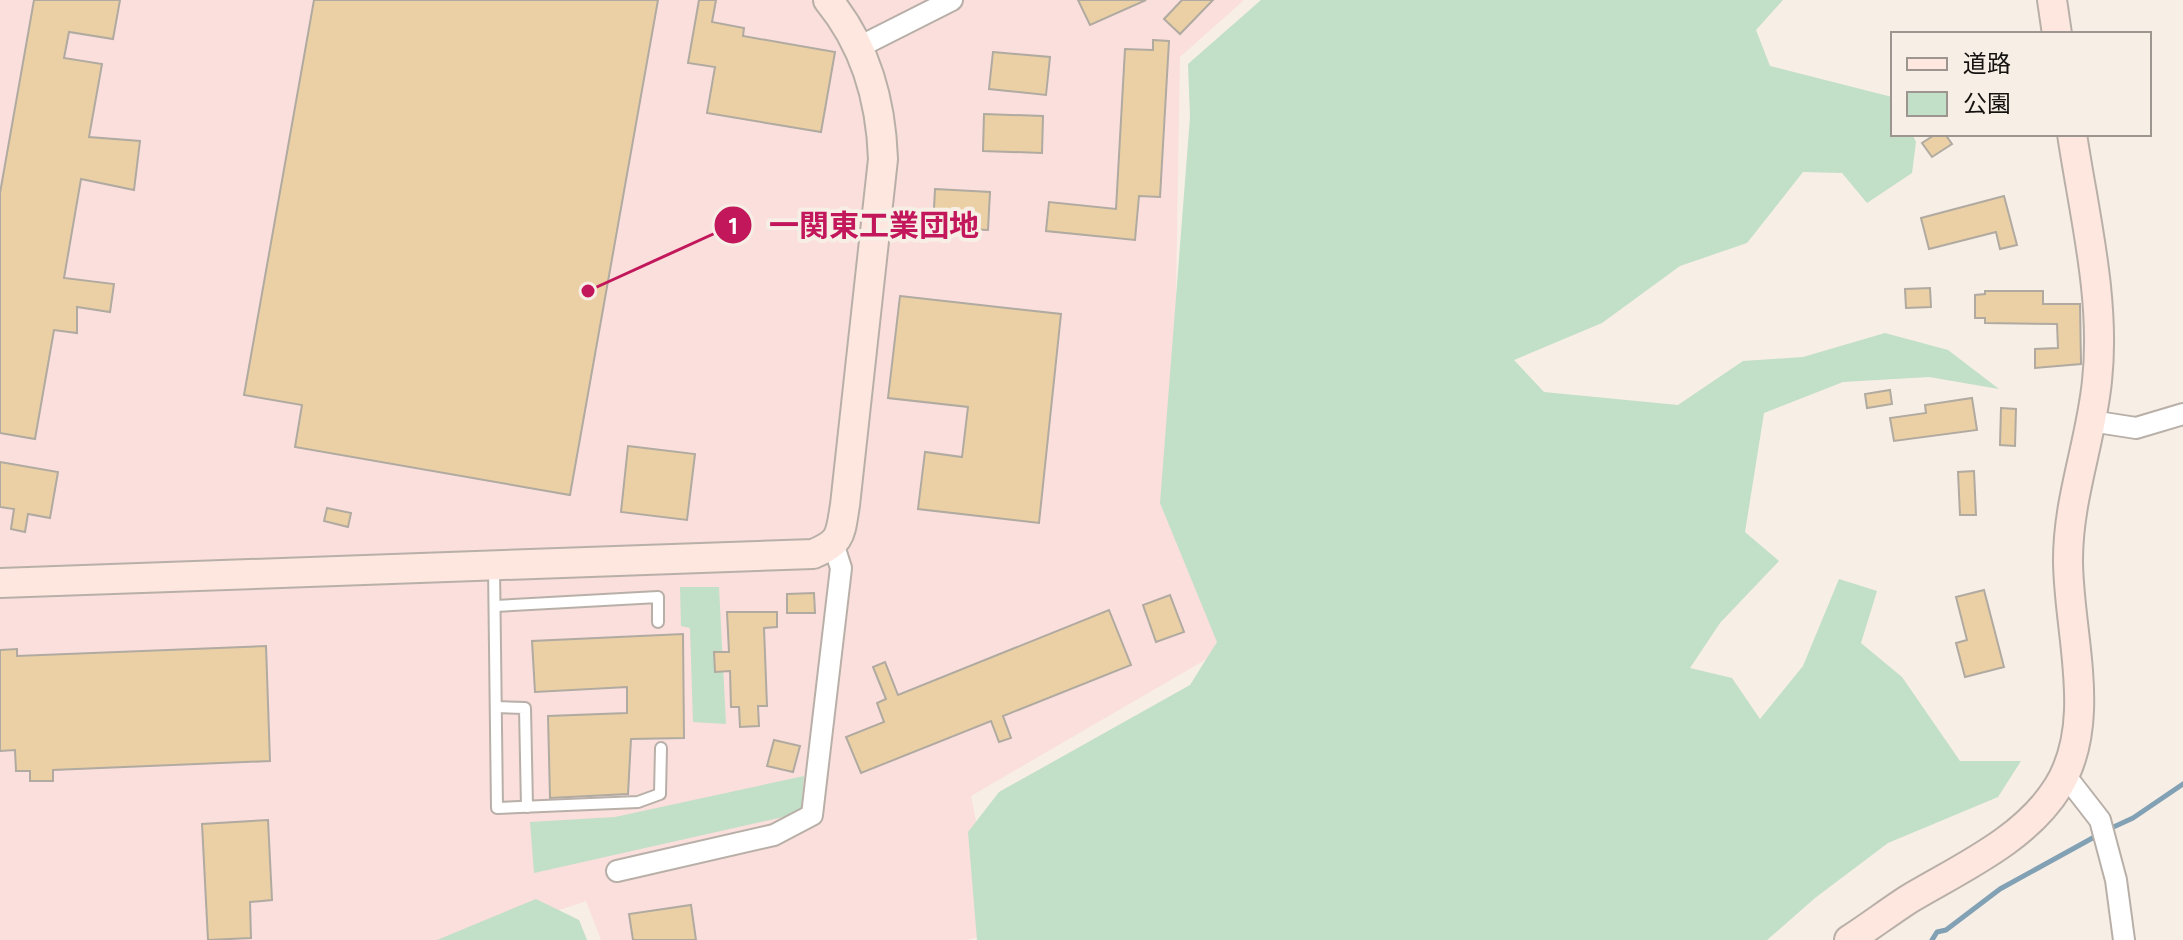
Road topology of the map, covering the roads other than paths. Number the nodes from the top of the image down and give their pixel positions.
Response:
1 (828, 0) edge
2 (952, 0) edge
3 (2052, 0) edge
4 (2057, 32) edge
5 (859, 47) junction
6 (2072, 136) edge
7 (2183, 414) edge
8 (2091, 421) junction
9 (834, 546) junction
10 (494, 565) junction
11 (0, 583) edge
12 (495, 606) junction
13 (658, 622) dead end
14 (496, 707) junction
15 (661, 748) dead end
16 (2065, 775) junction
17 (527, 807) junction
18 (617, 871) dead end
19 (1849, 940) edge
20 (2124, 940) edge

1 - 5 street
2 - 5 street
3 - 4 street
5 - 9 street
6 - 8 street
7 - 8 street
8 - 16 street
9 - 10 street
9 - 18 street
10 - 11 street
10 - 12 lane
12 - 13 lane
12 - 14 lane
14 - 17 lane
14 - 17 lane
15 - 17 lane
16 - 19 street
16 - 20 street

